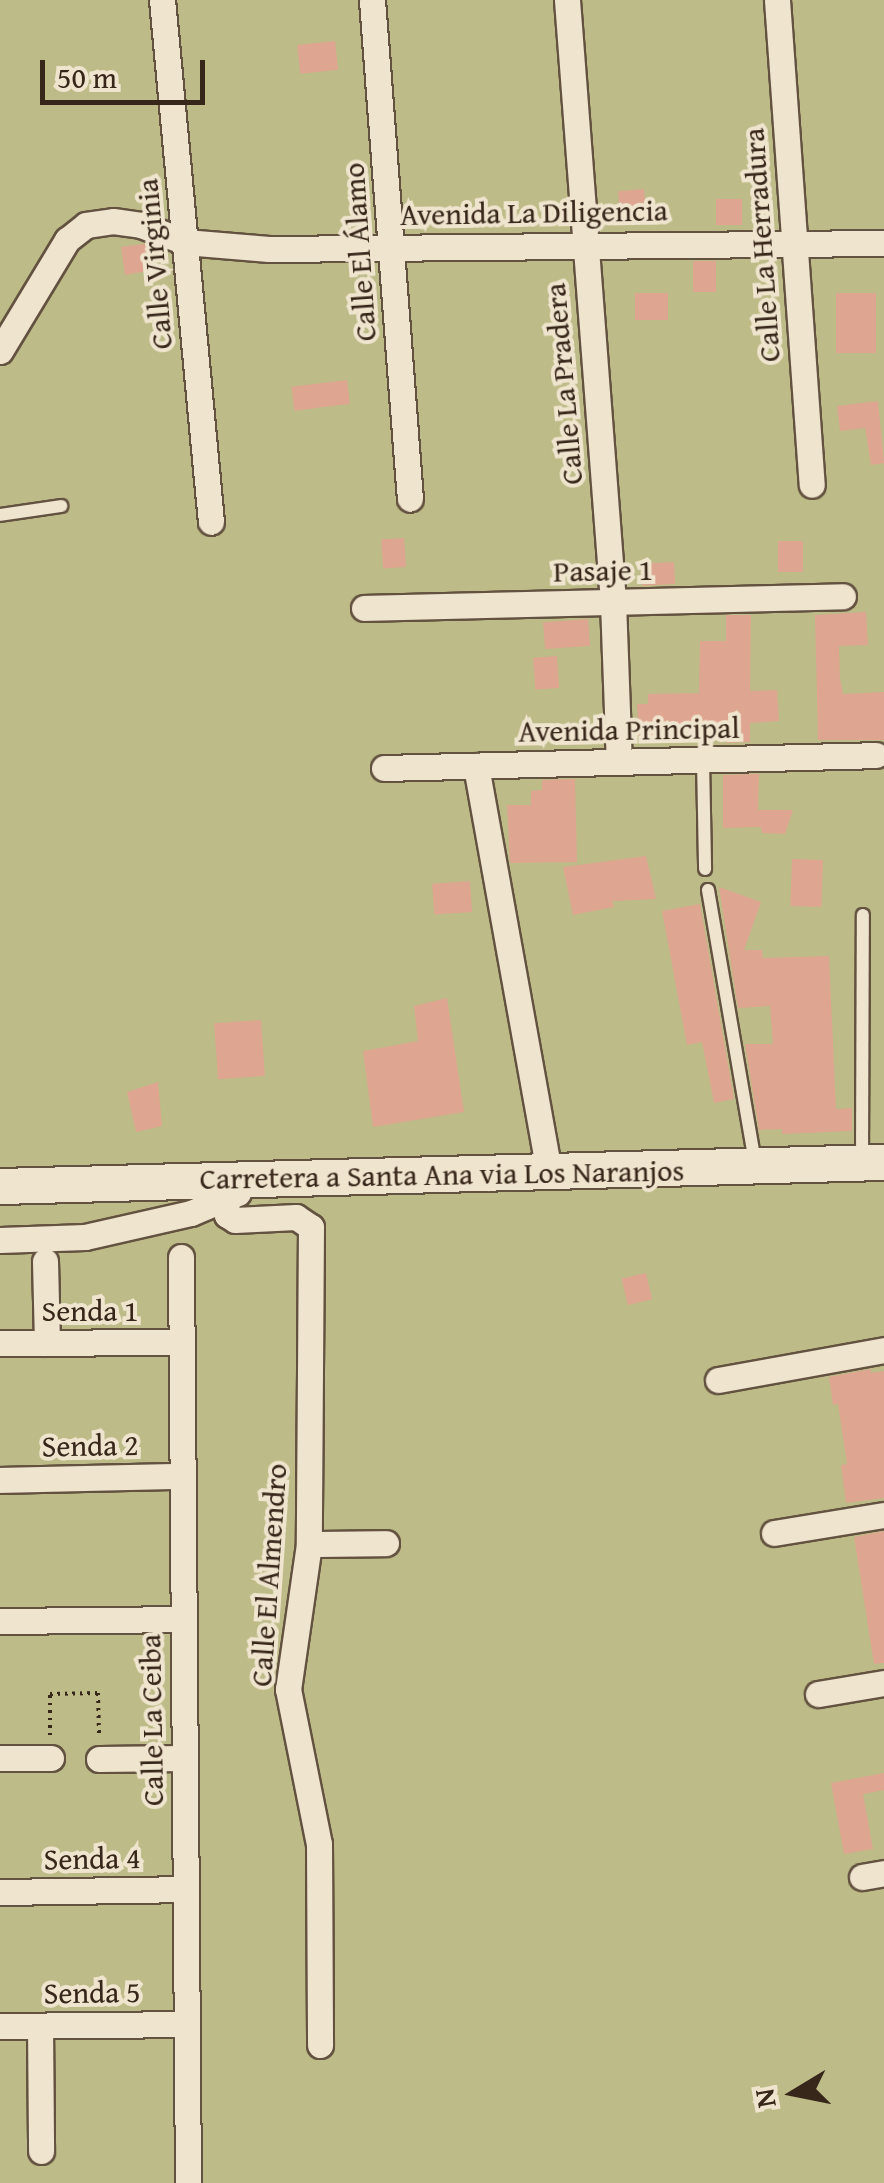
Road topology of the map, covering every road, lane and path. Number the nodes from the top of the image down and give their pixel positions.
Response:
1 (162, 0) edge
2 (372, 0) edge
3 (567, 0) edge
4 (777, 0) edge
5 (185, 242) junction
6 (584, 243) junction
7 (793, 244) junction
8 (884, 244) edge
9 (391, 246) junction
10 (2, 340) edge
11 (812, 485) dead end
12 (410, 499) dead end
13 (61, 506) dead end
14 (0, 516) edge
15 (210, 522) dead end
16 (843, 596) dead end
17 (613, 602) junction
18 (364, 608) dead end
19 (876, 756) dead end
20 (703, 760) junction
21 (619, 762) junction
22 (476, 766) junction
23 (384, 768) dead end
24 (705, 869) dead end
25 (708, 890) dead end
26 (863, 915) dead end
27 (873, 1162) edge
28 (756, 1166) junction
29 (550, 1172) junction
30 (260, 1178) junction
31 (0, 1186) edge
32 (226, 1201) junction
33 (0, 1240) edge
34 (181, 1257) dead end
35 (45, 1261) dead end
36 (182, 1342) junction
37 (0, 1343) edge
38 (47, 1343) junction
39 (884, 1350) edge
40 (718, 1380) dead end
41 (182, 1476) junction
42 (0, 1480) edge
43 (884, 1516) edge
44 (774, 1534) dead end
45 (386, 1543) dead end
46 (310, 1544) junction
47 (183, 1619) junction
48 (0, 1622) edge
49 (884, 1683) edge
50 (818, 1694) dead end
51 (0, 1758) edge
52 (51, 1758) joint
53 (184, 1758) junction
54 (99, 1759) joint
55 (186, 1889) junction
56 (0, 1892) edge
57 (186, 2024) junction
58 (0, 2026) edge
59 (40, 2026) junction
60 (320, 2045) dead end
61 (40, 2151) dead end
62 (188, 2183) edge

1 - 5 street, Calle Virginia
2 - 9 street, Calle El Álamo
3 - 6 street, Calle La Pradera
4 - 7 street, Calle La Herradura
5 - 9 street, Avenida La Diligencia
5 - 10 street, Avenida La Diligencia
5 - 15 street, Calle Virginia
6 - 7 street, Avenida La Diligencia
6 - 9 street, Avenida La Diligencia
6 - 17 street, Calle La Pradera
7 - 8 street, Avenida La Diligencia
7 - 11 street, Calle La Herradura
9 - 12 street, Calle El Álamo
13 - 14 lane
16 - 17 street, Pasaje 1
17 - 18 street, Pasaje 1
17 - 21 street, Calle La Pradera
19 - 20 street, Avenida Principal
20 - 21 street, Avenida Principal
20 - 24 lane
21 - 22 street, Avenida Principal
22 - 23 street, Avenida Principal
22 - 29 street
25 - 28 lane
26 - 27 lane
27 - 28 main road, Carretera a Santa Ana via Los Naranjos
28 - 29 main road, Carretera a Santa Ana via Los Naranjos
29 - 30 main road, Carretera a Santa Ana via Los Naranjos
30 - 31 main road, Carretera a Santa Ana via Los Naranjos
30 - 32 street
32 - 33 street
32 - 46 street, Calle El Almendro
34 - 36 street, Calle La Ceiba
35 - 38 street
36 - 38 street, Senda 1
36 - 41 street, Calle La Ceiba
37 - 38 street, Senda 1
39 - 40 street
41 - 42 street, Senda 2
41 - 47 street, Calle La Ceiba
43 - 44 street
45 - 46 street
46 - 60 street, Calle El Almendro
47 - 48 street
47 - 53 street, Calle La Ceiba
49 - 50 street
51 - 52 street
52 - 54 path
53 - 54 street
53 - 55 street, Calle La Ceiba
55 - 56 street, Senda 4
55 - 57 street, Calle La Ceiba
57 - 59 street, Senda 5
57 - 62 street, Calle La Ceiba
58 - 59 street, Senda 5
59 - 61 street

